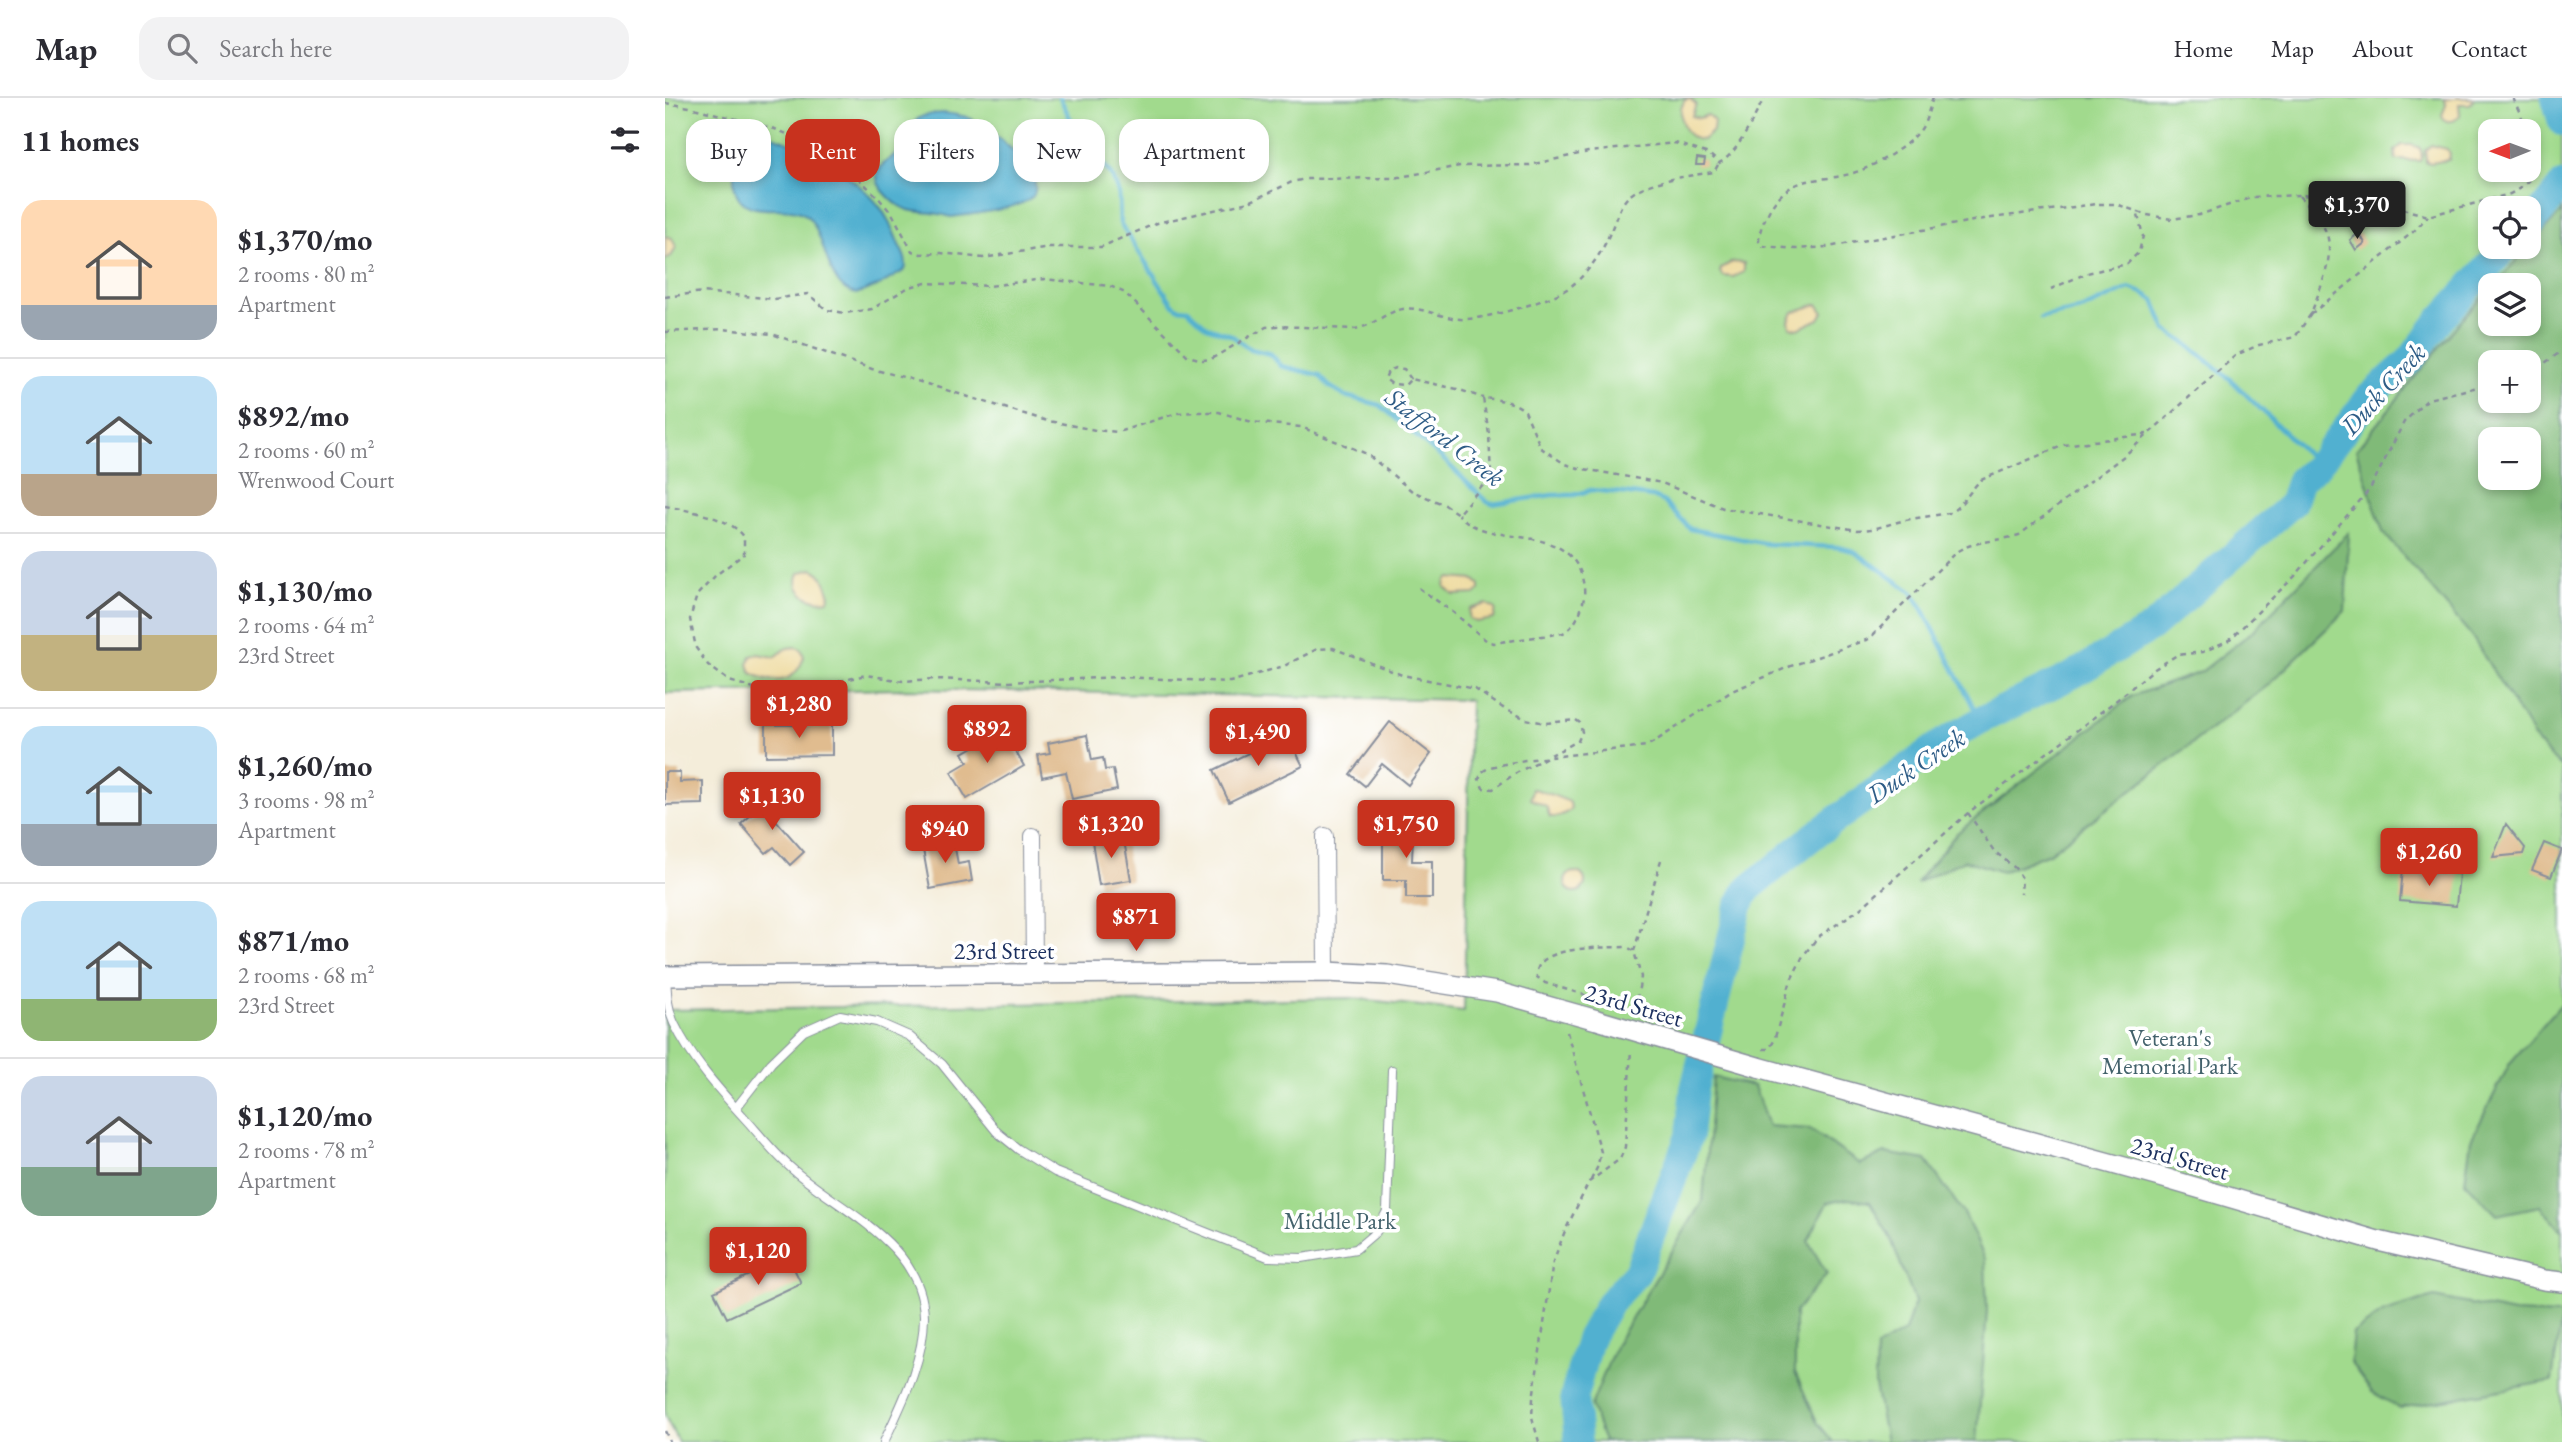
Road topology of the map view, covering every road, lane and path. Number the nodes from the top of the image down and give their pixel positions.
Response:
1 (1763, 98) edge
2 (1933, 98) edge
3 (2513, 98) edge
4 (665, 103) edge
5 (1719, 163) junction
6 (2299, 195) junction
7 (2137, 211) junction
8 (2428, 216) junction
9 (2051, 289) dead end
10 (665, 297) edge
11 (2311, 314) junction
12 (665, 332) edge
13 (2562, 351) edge
14 (2541, 366) edge
15 (1411, 379) junction
16 (2478, 387) edge
17 (1483, 398) junction
18 (2149, 433) junction
19 (665, 506) edge
20 (1458, 514) junction
21 (1419, 588) dead end
22 (1552, 756) junction
23 (1968, 813) junction
24 (1033, 836) dead end
25 (1325, 836) dead end
26 (1661, 860) dead end
27 (2021, 894) dead end
28 (1634, 951) junction
29 (1326, 972) junction
30 (1034, 974) junction
31 (666, 976) edge
32 (1597, 1011) junction
33 (1633, 1021) dead end
34 (1567, 1032) dead end
35 (1631, 1048) dead end
36 (1758, 1059) junction
37 (1392, 1070) dead end
38 (736, 1108) junction
39 (1589, 1182) junction
40 (2562, 1282) edge
41 (665, 1431) edge
42 (670, 1442) edge
43 (884, 1442) edge
44 (1539, 1442) edge

1 - 5 path
2 - 7 path
3 - 8 path
4 - 5 path
5 - 10 path
6 - 7 path
6 - 8 path
6 - 11 path
7 - 9 path
8 - 11 path
11 - 18 path
12 - 20 path
13 - 14 path
15 - 15 path
15 - 17 path
16 - 23 path
17 - 18 path
17 - 20 path
18 - 22 path
19 - 22 path
20 - 21 path
22 - 22 path
23 - 27 path
23 - 36 path
24 - 30 street
25 - 29 street
26 - 28 path
28 - 32 path
28 - 33 path
29 - 30 street, 23rd Street
29 - 32 street, 23rd Street
30 - 31 street, 23rd Street
31 - 38 lane
32 - 36 street, 23rd Street, bridge
34 - 39 path
35 - 39 path
36 - 40 street, 23rd Street
37 - 38 lane
38 - 43 lane
39 - 44 path
41 - 42 path

